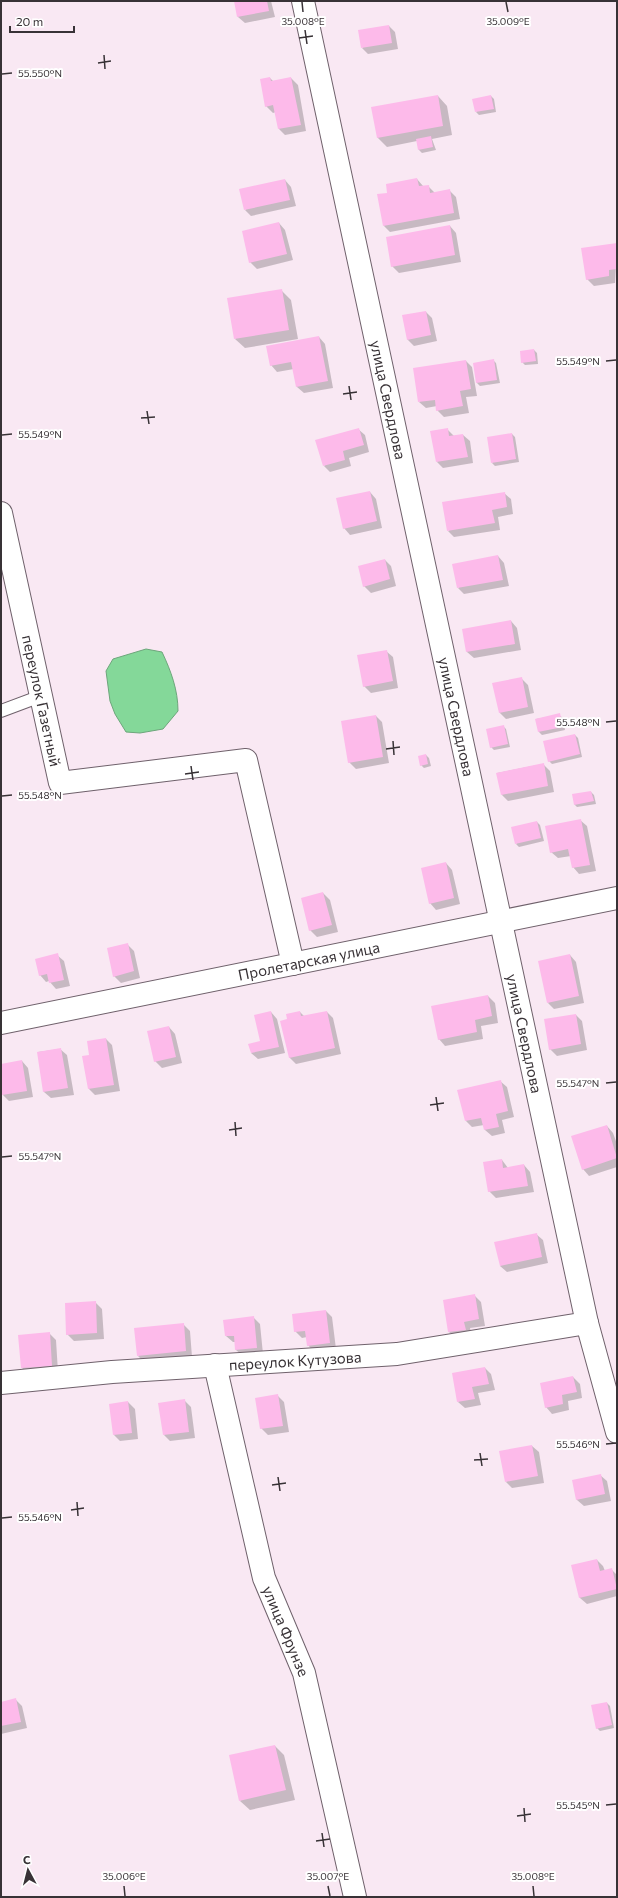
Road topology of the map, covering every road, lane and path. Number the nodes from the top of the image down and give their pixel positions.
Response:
1 (302, 1) edge
2 (1, 513) edge
3 (41, 696) junction
4 (1, 711) edge
5 (617, 898) edge
6 (501, 922) junction
7 (293, 964) junction
8 (1, 1023) edge
9 (587, 1323) junction
10 (215, 1365) junction
11 (1, 1383) edge
12 (617, 1432) edge
13 (355, 1897) edge

1 - 6 street, улица Свердлова
2 - 3 street, переулок Газетный
3 - 4 lane
3 - 7 street, переулок Газетный
5 - 6 street, Пролетарская улица
6 - 7 street, Пролетарская улица
6 - 9 street, улица Свердлова
7 - 8 street, Пролетарская улица
9 - 10 street, переулок Кутузова
9 - 12 street, улица Свердлова
10 - 11 street, переулок Кутузова
10 - 13 street, улица Фрунзе

